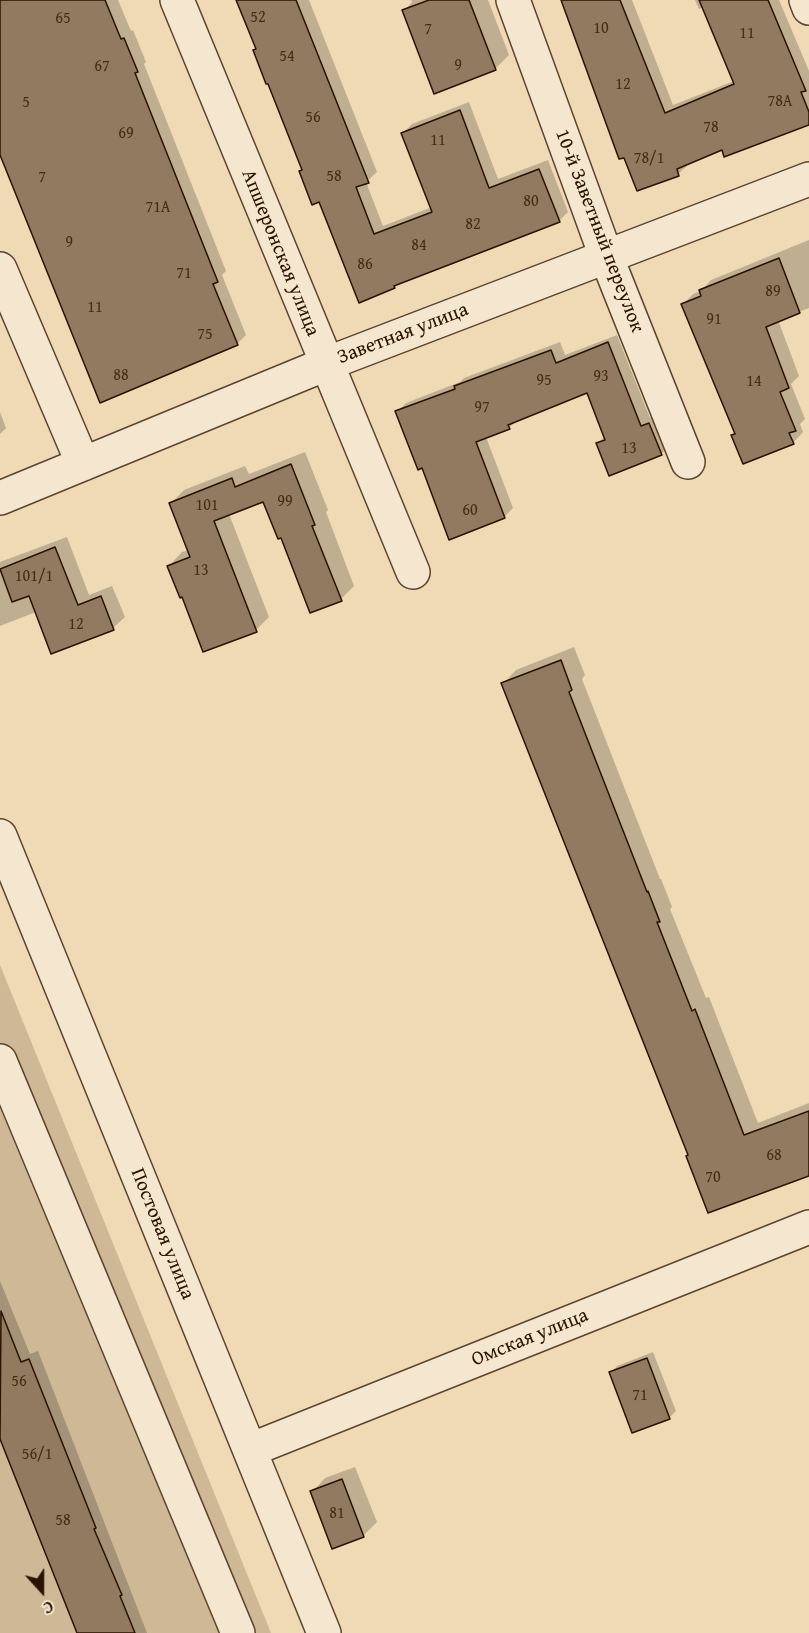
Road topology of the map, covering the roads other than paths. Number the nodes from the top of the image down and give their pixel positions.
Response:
1 (177, 0) edge
2 (513, 0) edge
3 (806, 0) edge
4 (809, 8) edge
5 (809, 179) edge
6 (606, 256) junction
7 (0, 269) edge
8 (326, 364) junction
9 (688, 462) dead end
10 (83, 464) junction
11 (0, 498) edge
12 (413, 572) dead end
13 (0, 836) edge
14 (0, 1061) edge
15 (809, 1227) edge
16 (250, 1450) junction
17 (238, 1633) edge
18 (324, 1633) edge

1 - 8 street, Апшеронская улица
2 - 6 street, 10-й Заветный переулок
3 - 4 street
5 - 6 street, Заветная улица
6 - 8 street, Заветная улица
6 - 9 street, 10-й Заветный переулок
7 - 10 street
8 - 10 street, Заветная улица
8 - 12 street, Апшеронская улица
10 - 11 street, Заветная улица
13 - 16 street, Постовая улица
14 - 17 street
15 - 16 street, Омская улица
16 - 18 street, Постовая улица

